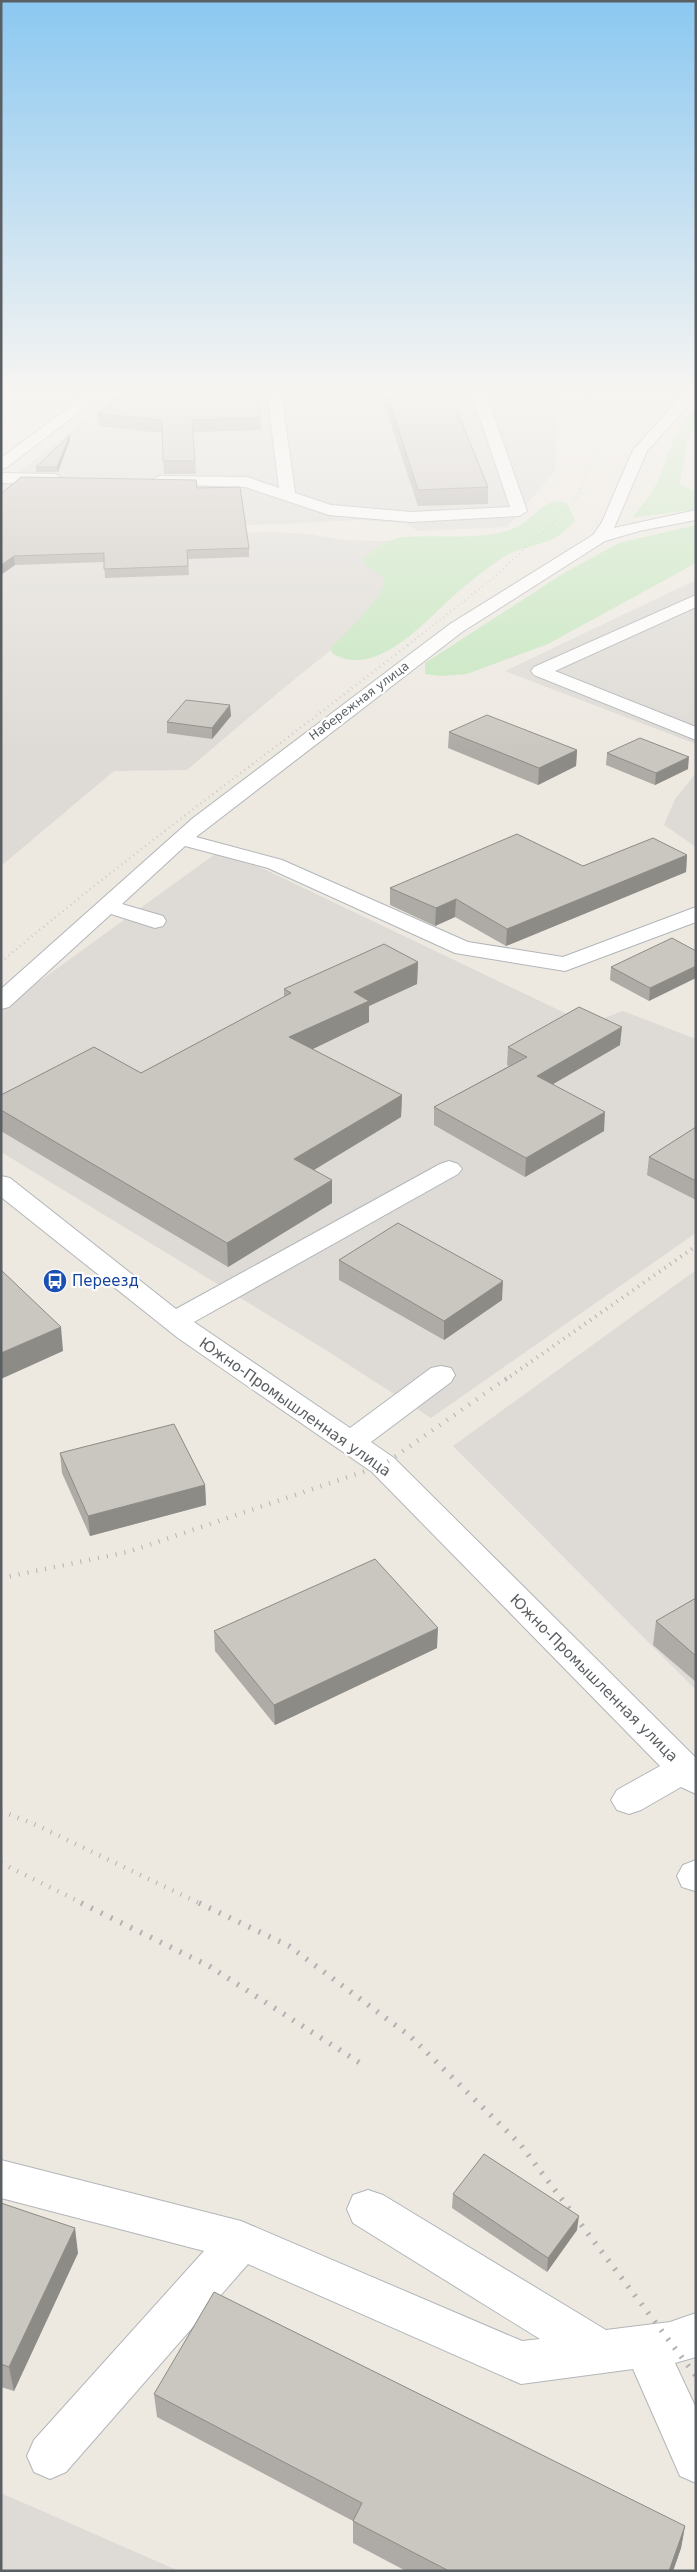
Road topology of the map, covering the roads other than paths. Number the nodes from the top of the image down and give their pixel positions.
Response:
1 (343, 511) edge
2 (501, 511) edge
3 (615, 511) edge
4 (696, 515) edge
5 (599, 538) junction
6 (696, 600) edge
7 (696, 734) edge
8 (181, 839) junction
9 (107, 906) junction
10 (696, 914) edge
11 (155, 921) dead end
12 (1, 1002) edge
13 (449, 1170) dead end
14 (1, 1184) edge
15 (175, 1321) junction
16 (441, 1375) dead end
17 (350, 1442) junction
18 (690, 1775) edge
19 (629, 1800) dead end
20 (1, 2180) edge
21 (368, 2209) dead end
22 (241, 2240) junction
23 (696, 2334) edge
24 (645, 2346) junction
25 (601, 2352) junction
26 (50, 2456) dead end
27 (696, 2460) edge

1 - 2 street
3 - 5 street, Набережная улица
4 - 5 street
5 - 8 street, Набережная улица
6 - 7 street
8 - 9 street, Набережная улица
8 - 10 street
9 - 11 street
9 - 12 street, Набережная улица
13 - 15 street
14 - 15 street, Южно-Промышленная улица
15 - 17 street, Южно-Промышленная улица
16 - 17 street
17 - 18 street, Южно-Промышленная улица
18 - 19 street
20 - 22 street
21 - 25 street
22 - 25 street
22 - 26 street
23 - 24 street
24 - 25 street
24 - 27 street

